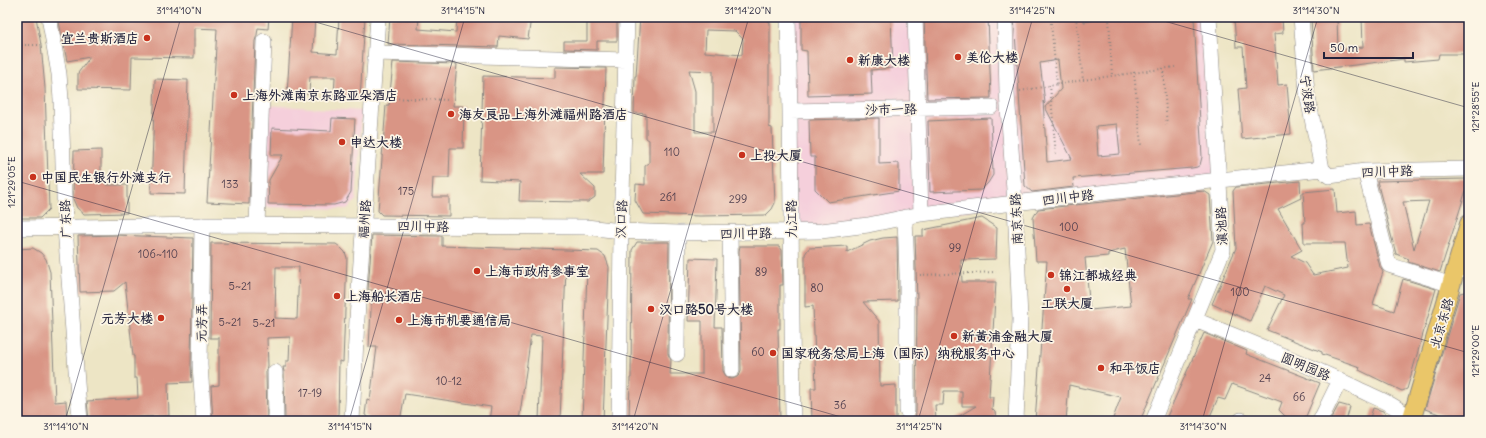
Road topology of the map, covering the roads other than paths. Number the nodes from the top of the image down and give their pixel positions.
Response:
1 (49, 17) edge
2 (378, 17) edge
3 (627, 17) edge
4 (788, 17) edge
5 (915, 17) edge
6 (1006, 17) edge
7 (1209, 17) edge
8 (1301, 17) edge
9 (264, 41) dead end
10 (376, 53) junction
11 (626, 60) junction
12 (991, 107) dead end
13 (918, 109) junction
14 (790, 111) junction
15 (1322, 169) junction
16 (1469, 169) edge
17 (1365, 171) junction
18 (1218, 180) junction
19 (1015, 204) junction
20 (921, 214) junction
21 (905, 217) junction
22 (1469, 224) edge
23 (202, 225) junction
24 (257, 225) junction
25 (364, 225) junction
26 (17, 228) edge
27 (65, 228) junction
28 (621, 231) junction
29 (791, 232) junction
30 (678, 233) junction
31 (730, 233) junction
32 (1459, 275) edge
33 (1195, 320) junction
34 (677, 354) dead end
35 (732, 370) dead end
36 (275, 372) dead end
37 (1340, 380) junction
38 (907, 411) dead end
39 (80, 421) edge
40 (204, 421) edge
41 (276, 421) edge
42 (352, 421) edge
43 (619, 421) edge
44 (793, 421) edge
45 (1016, 421) edge
46 (1153, 421) edge
47 (1320, 421) edge
48 (1412, 421) edge

1 - 27 street, 广东路
2 - 10 street, 福州路
3 - 11 street, 汉口路
4 - 14 street, 九江路
5 - 13 street
6 - 19 street, 南京东路
7 - 18 street, 滇池路
8 - 15 street, 宁波路
9 - 24 street
10 - 11 street
10 - 25 street, 福州路
11 - 28 street, 汉口路
12 - 13 street, 沙市一路
13 - 14 street, 沙市一路
13 - 20 street
14 - 29 street, 九江路
15 - 17 street, 四川中路
15 - 18 street, 四川中路
16 - 17 street, 四川中路
17 - 32 street
18 - 19 street, 四川中路
18 - 33 street, 滇池路
19 - 20 street, 四川中路
19 - 45 street, 南京东路
20 - 21 street, 四川中路
21 - 29 street, 四川中路
21 - 38 street
22 - 32 main road, 北京东路
23 - 24 street, 四川中路
23 - 27 street, 四川中路
23 - 40 street, 元芳弄
24 - 25 street, 四川中路
25 - 28 street, 四川中路
25 - 42 street, 福州路
26 - 27 street, 四川中路
27 - 39 street, 广东路
28 - 30 street, 四川中路
28 - 43 street, 汉口路
29 - 31 street, 四川中路
29 - 44 street, 九江路
30 - 31 street, 四川中路
30 - 34 street
31 - 35 street
32 - 48 main road, 北京东路
33 - 37 street, 圆明园路
33 - 46 street, 滇池路
36 - 41 street
37 - 47 street
37 - 48 street, 圆明园路

